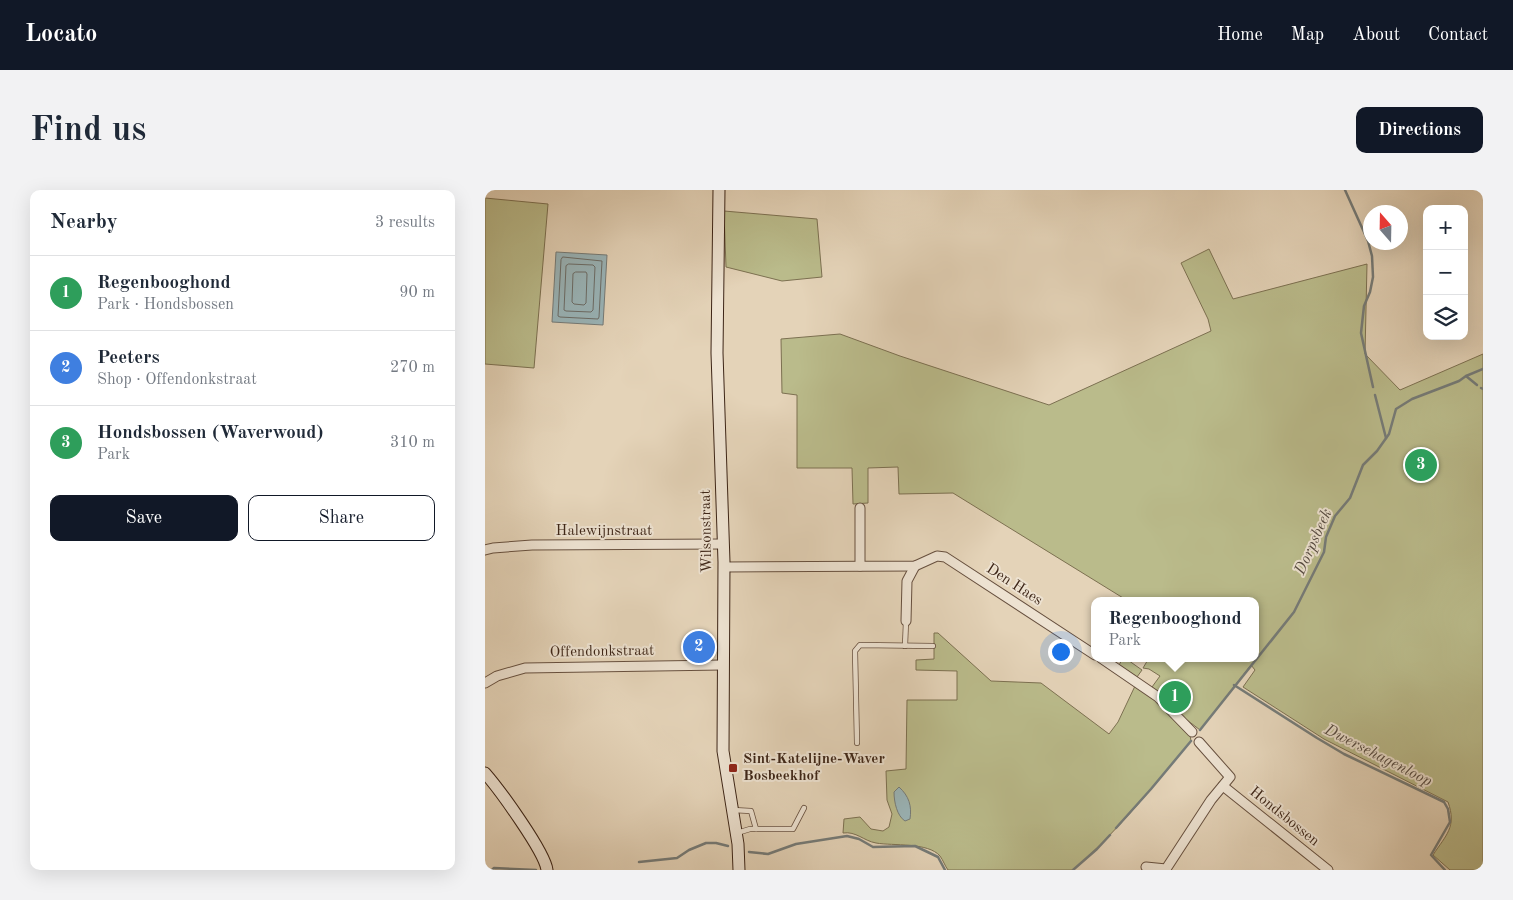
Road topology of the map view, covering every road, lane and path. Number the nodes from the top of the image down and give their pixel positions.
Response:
1 (719, 190) edge
2 (859, 508) dead end
3 (723, 544) junction
4 (485, 550) edge
5 (860, 566) junction
6 (915, 566) junction
7 (724, 567) junction
8 (906, 621) joint
9 (905, 646) junction
10 (933, 646) dead end
11 (1091, 652) edge
12 (1107, 662) edge
13 (722, 665) junction
14 (485, 683) edge
15 (1192, 732) dead end
16 (1199, 742) dead end
17 (857, 744) dead end
18 (485, 773) edge
19 (1223, 786) junction
20 (804, 808) dead end
21 (732, 810) junction
22 (756, 830) junction
23 (736, 833) junction
24 (1146, 867) dead end
25 (547, 870) edge
26 (739, 870) edge
27 (1328, 870) edge

1 - 3 street, Wilsonstraat
2 - 5 street
3 - 4 street, Halewijnstraat
3 - 7 street, Wilsonstraat
5 - 6 street, Den Haes
5 - 7 street, Den Haes
6 - 8 street
6 - 11 street, Den Haes
7 - 13 street, Wilsonstraat
8 - 9 lane
9 - 10 lane
9 - 17 lane
12 - 15 street
13 - 14 street, Offendonkstraat
13 - 21 street, Wilsonstraat
16 - 19 street
18 - 25 street
19 - 24 street
19 - 27 street, Hondsbossen
20 - 22 lane
21 - 22 lane
21 - 23 street, Wilsonstraat
22 - 23 lane
23 - 26 street, Wilsonstraat

